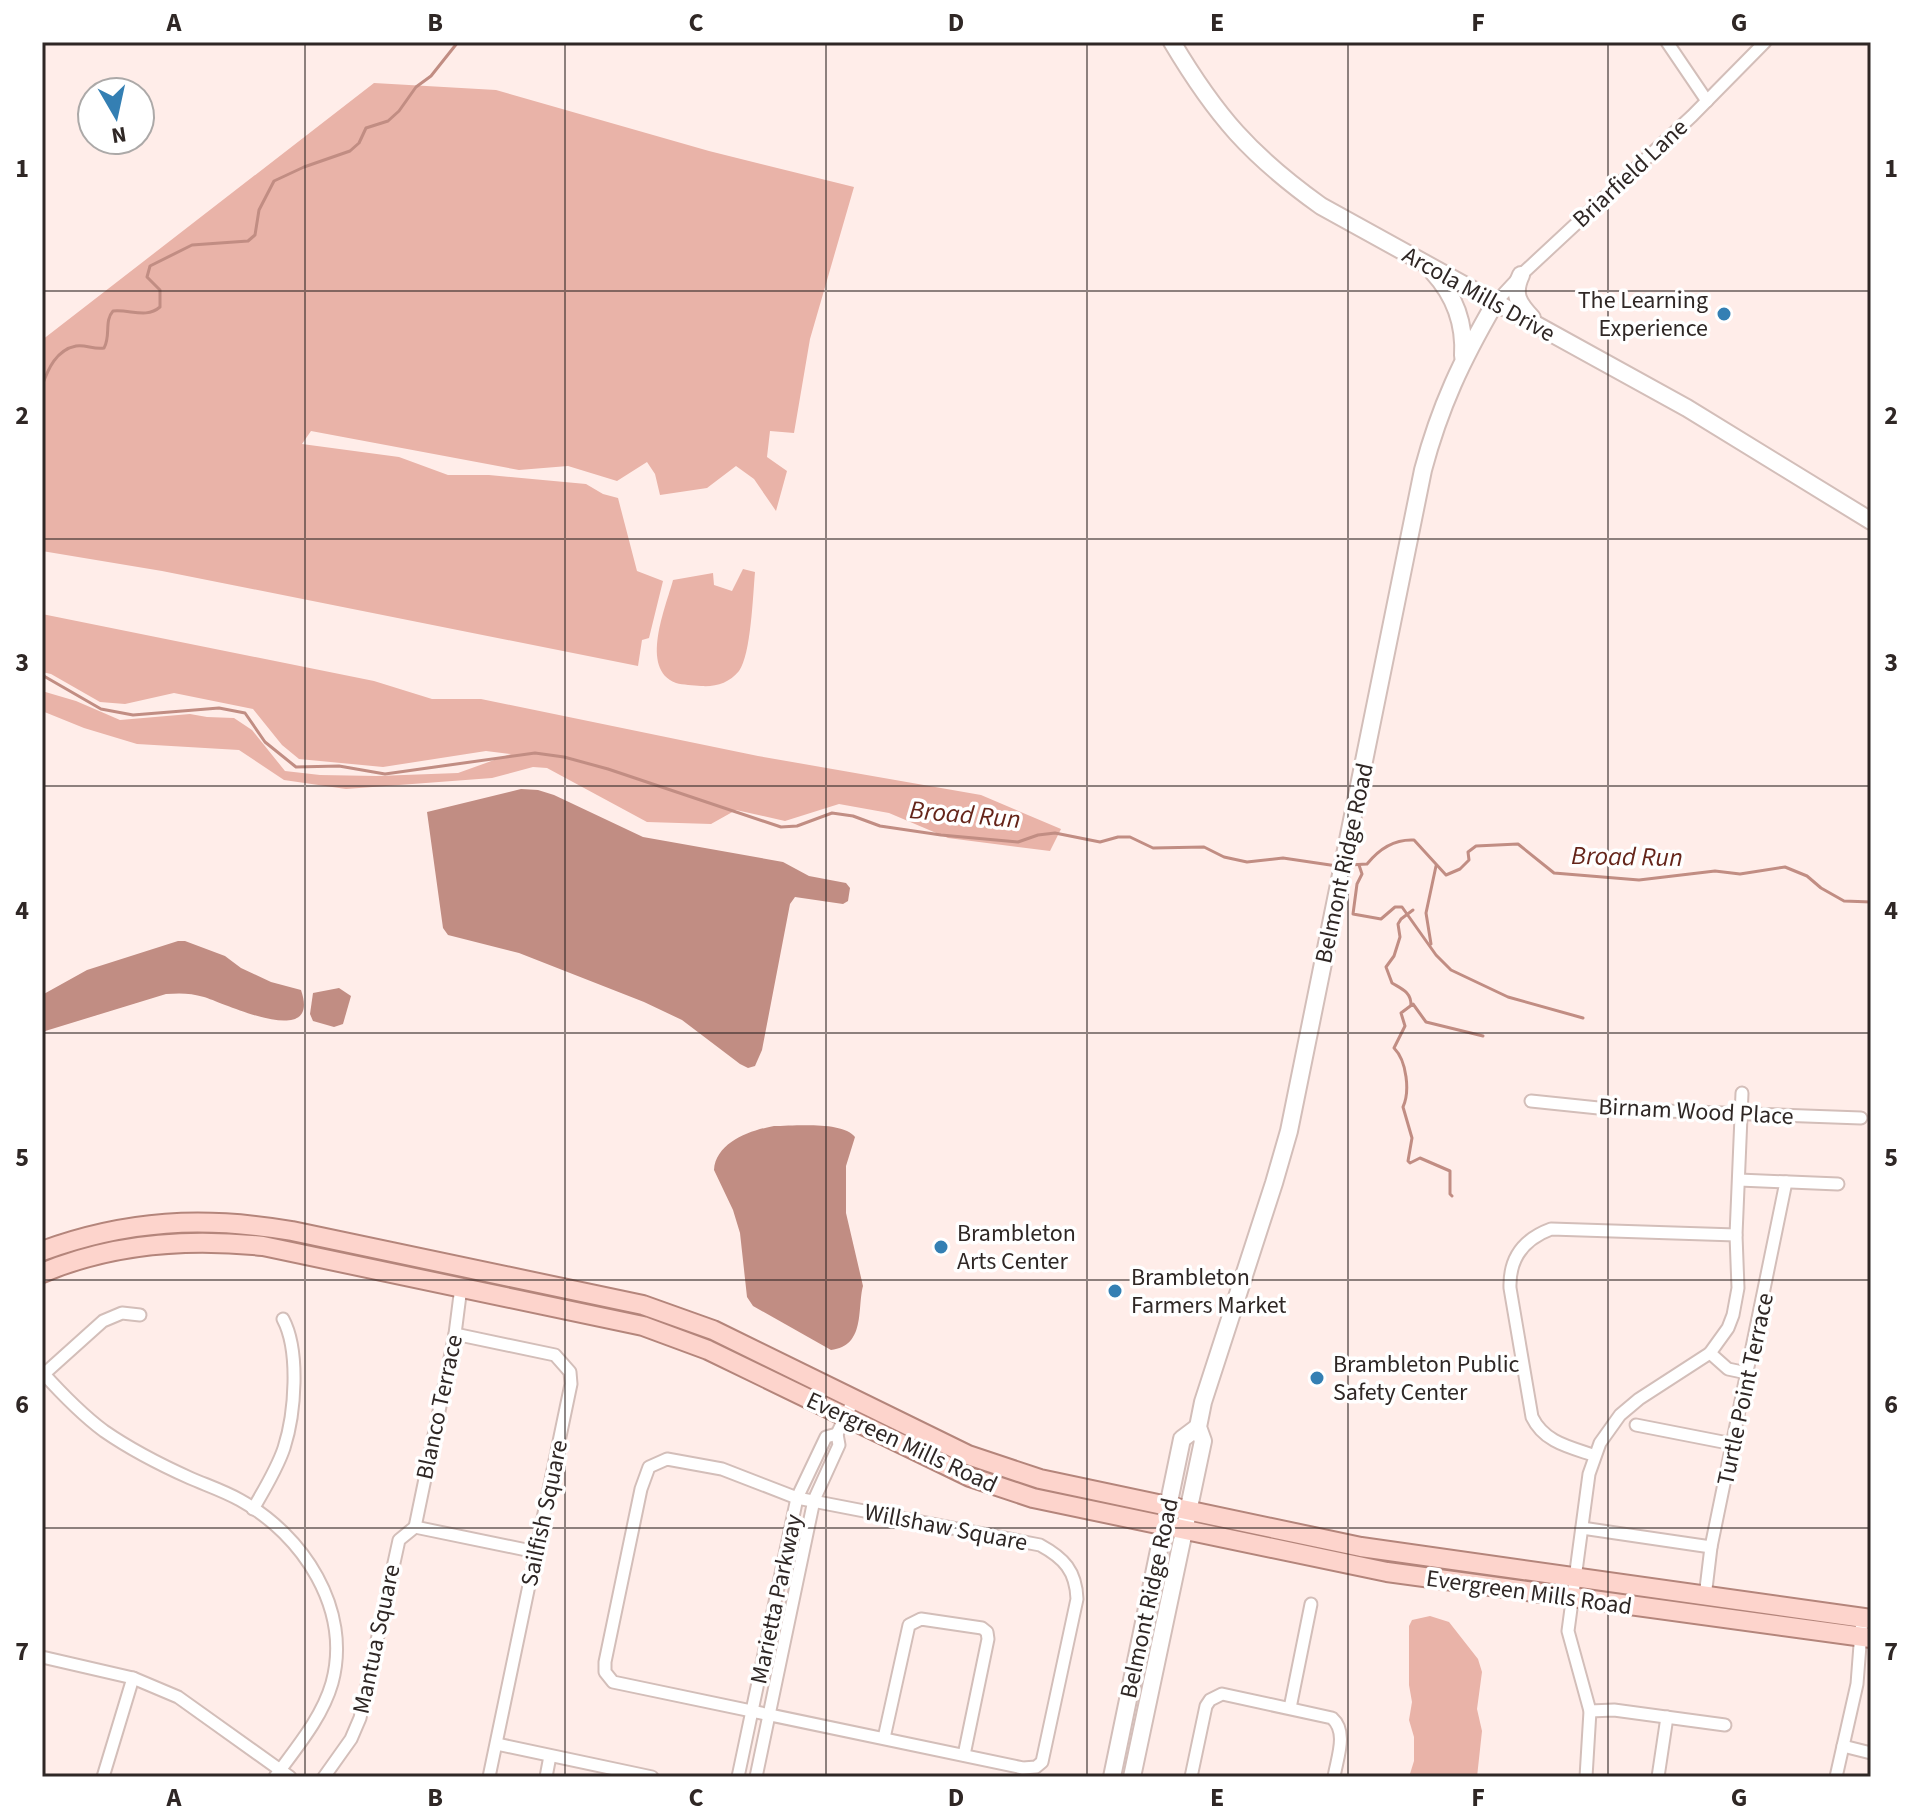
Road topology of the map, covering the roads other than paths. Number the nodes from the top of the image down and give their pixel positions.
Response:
1 (1172, 42) edge
2 (1667, 42) edge
3 (1765, 42) edge
4 (1707, 101) junction
5 (1429, 268) junction
6 (1521, 275) junction
7 (1495, 303) junction
8 (1541, 328) junction
9 (1462, 359) junction
10 (1871, 521) edge
11 (1742, 1093) dead end
12 (1531, 1101) dead end
13 (1741, 1114) junction
14 (1861, 1118) dead end
15 (1739, 1180) junction
16 (1786, 1182) junction
17 (1838, 1184) dead end
18 (1736, 1235) junction
19 (42, 1251) edge
20 (42, 1273) edge
21 (461, 1287) junction
22 (140, 1315) dead end
23 (283, 1319) dead end
24 (455, 1334) junction
25 (1710, 1353) junction
26 (43, 1373) edge
27 (1747, 1373) junction
28 (854, 1399) junction
29 (841, 1425) junction
30 (1636, 1425) dead end
31 (1198, 1427) junction
32 (1733, 1444) junction
33 (1593, 1455) junction
34 (797, 1498) junction
35 (814, 1500) junction
36 (1169, 1506) junction
37 (253, 1509) junction
38 (1188, 1510) junction
39 (1165, 1526) junction
40 (415, 1527) junction
41 (1582, 1528) junction
42 (1184, 1530) junction
43 (1711, 1547) junction
44 (536, 1552) junction
45 (1575, 1578) junction
46 (1705, 1597) junction
47 (1572, 1598) junction
48 (1311, 1604) dead end
49 (1867, 1619) edge
50 (1866, 1638) edge
51 (42, 1657) edge
52 (133, 1678) junction
53 (1290, 1708) junction
54 (752, 1711) junction
55 (1590, 1711) junction
56 (768, 1714) junction
57 (1667, 1717) junction
58 (1725, 1725) dead end
59 (884, 1738) junction
60 (497, 1744) junction
61 (1843, 1746) junction
62 (1871, 1753) edge
63 (964, 1755) junction
64 (550, 1756) junction
65 (282, 1775) edge
66 (103, 1777) edge
67 (324, 1777) edge
68 (489, 1777) edge
69 (546, 1777) edge
70 (652, 1777) edge
71 (738, 1777) edge
72 (756, 1777) edge
73 (1112, 1777) edge
74 (1132, 1777) edge
75 (1191, 1777) edge
76 (1334, 1777) edge
77 (1586, 1777) edge
78 (1658, 1777) edge
79 (1836, 1777) edge

1 - 5 street, Arcola Mills Drive
2 - 4 street
3 - 4 street, Briarfield Lane
4 - 6 street, Briarfield Lane
5 - 7 street, Arcola Mills Drive
5 - 9 street
6 - 7 street, Briarfield Lane
6 - 8 street
7 - 8 street, Arcola Mills Drive
7 - 9 street, Belmont Ridge Road
8 - 10 street, Arcola Mills Drive
9 - 31 street, Belmont Ridge Road
11 - 13 street
12 - 13 street, Birnam Wood Place
13 - 14 street, Birnam Wood Place
13 - 15 street
15 - 16 street
15 - 18 street
16 - 17 street
16 - 27 street, Turtle Point Terrace
18 - 25 street
18 - 33 street
19 - 28 main road, Evergreen Mills Road
20 - 21 main road, Evergreen Mills Road
21 - 24 street, Blanco Terrace
21 - 29 main road, Evergreen Mills Road
22 - 26 street
23 - 37 street
24 - 40 street, Blanco Terrace
24 - 44 street, Sailfish Square
25 - 27 street
25 - 33 street
26 - 37 street
27 - 32 street, Turtle Point Terrace
28 - 29 street, Marietta Parkway
28 - 36 main road, Evergreen Mills Road
29 - 34 street, Marietta Parkway
29 - 35 street, Marietta Parkway
29 - 39 main road, Evergreen Mills Road
30 - 32 street
31 - 36 street, Belmont Ridge Road
31 - 38 street, Belmont Ridge Road
32 - 43 street, Turtle Point Terrace
33 - 41 street
34 - 35 street, Willshaw Square
34 - 54 street, Marietta Parkway
34 - 54 street, Willshaw Square
35 - 56 street, Marietta Parkway
35 - 63 street, Willshaw Square
36 - 38 main road, Evergreen Mills Road
36 - 39 street, Belmont Ridge Road
37 - 65 street
38 - 42 street, Belmont Ridge Road
38 - 45 main road, Evergreen Mills Road
39 - 42 main road, Evergreen Mills Road
39 - 73 street, Belmont Ridge Road
40 - 44 street
40 - 67 street, Mantua Square
41 - 43 street
41 - 45 street
42 - 47 main road, Evergreen Mills Road
42 - 74 street, Belmont Ridge Road
43 - 46 street, Turtle Point Terrace
44 - 60 street, Sailfish Square
45 - 46 main road, Evergreen Mills Road
45 - 47 street
46 - 49 main road, Evergreen Mills Road
47 - 50 main road, Evergreen Mills Road
47 - 55 street
48 - 53 street
49 - 50 street
50 - 61 street
51 - 52 street
52 - 65 street
52 - 66 street
53 - 75 street
53 - 76 street
54 - 56 street, Willshaw Square
54 - 71 street, Marietta Parkway
55 - 57 street
55 - 77 street
56 - 59 street, Willshaw Square
56 - 72 street, Marietta Parkway
57 - 58 street
57 - 78 street
59 - 63 street, Willshaw Square
59 - 63 street
60 - 64 street
60 - 68 street, Sailfish Square
61 - 62 street
61 - 79 street
64 - 69 street
64 - 70 street

